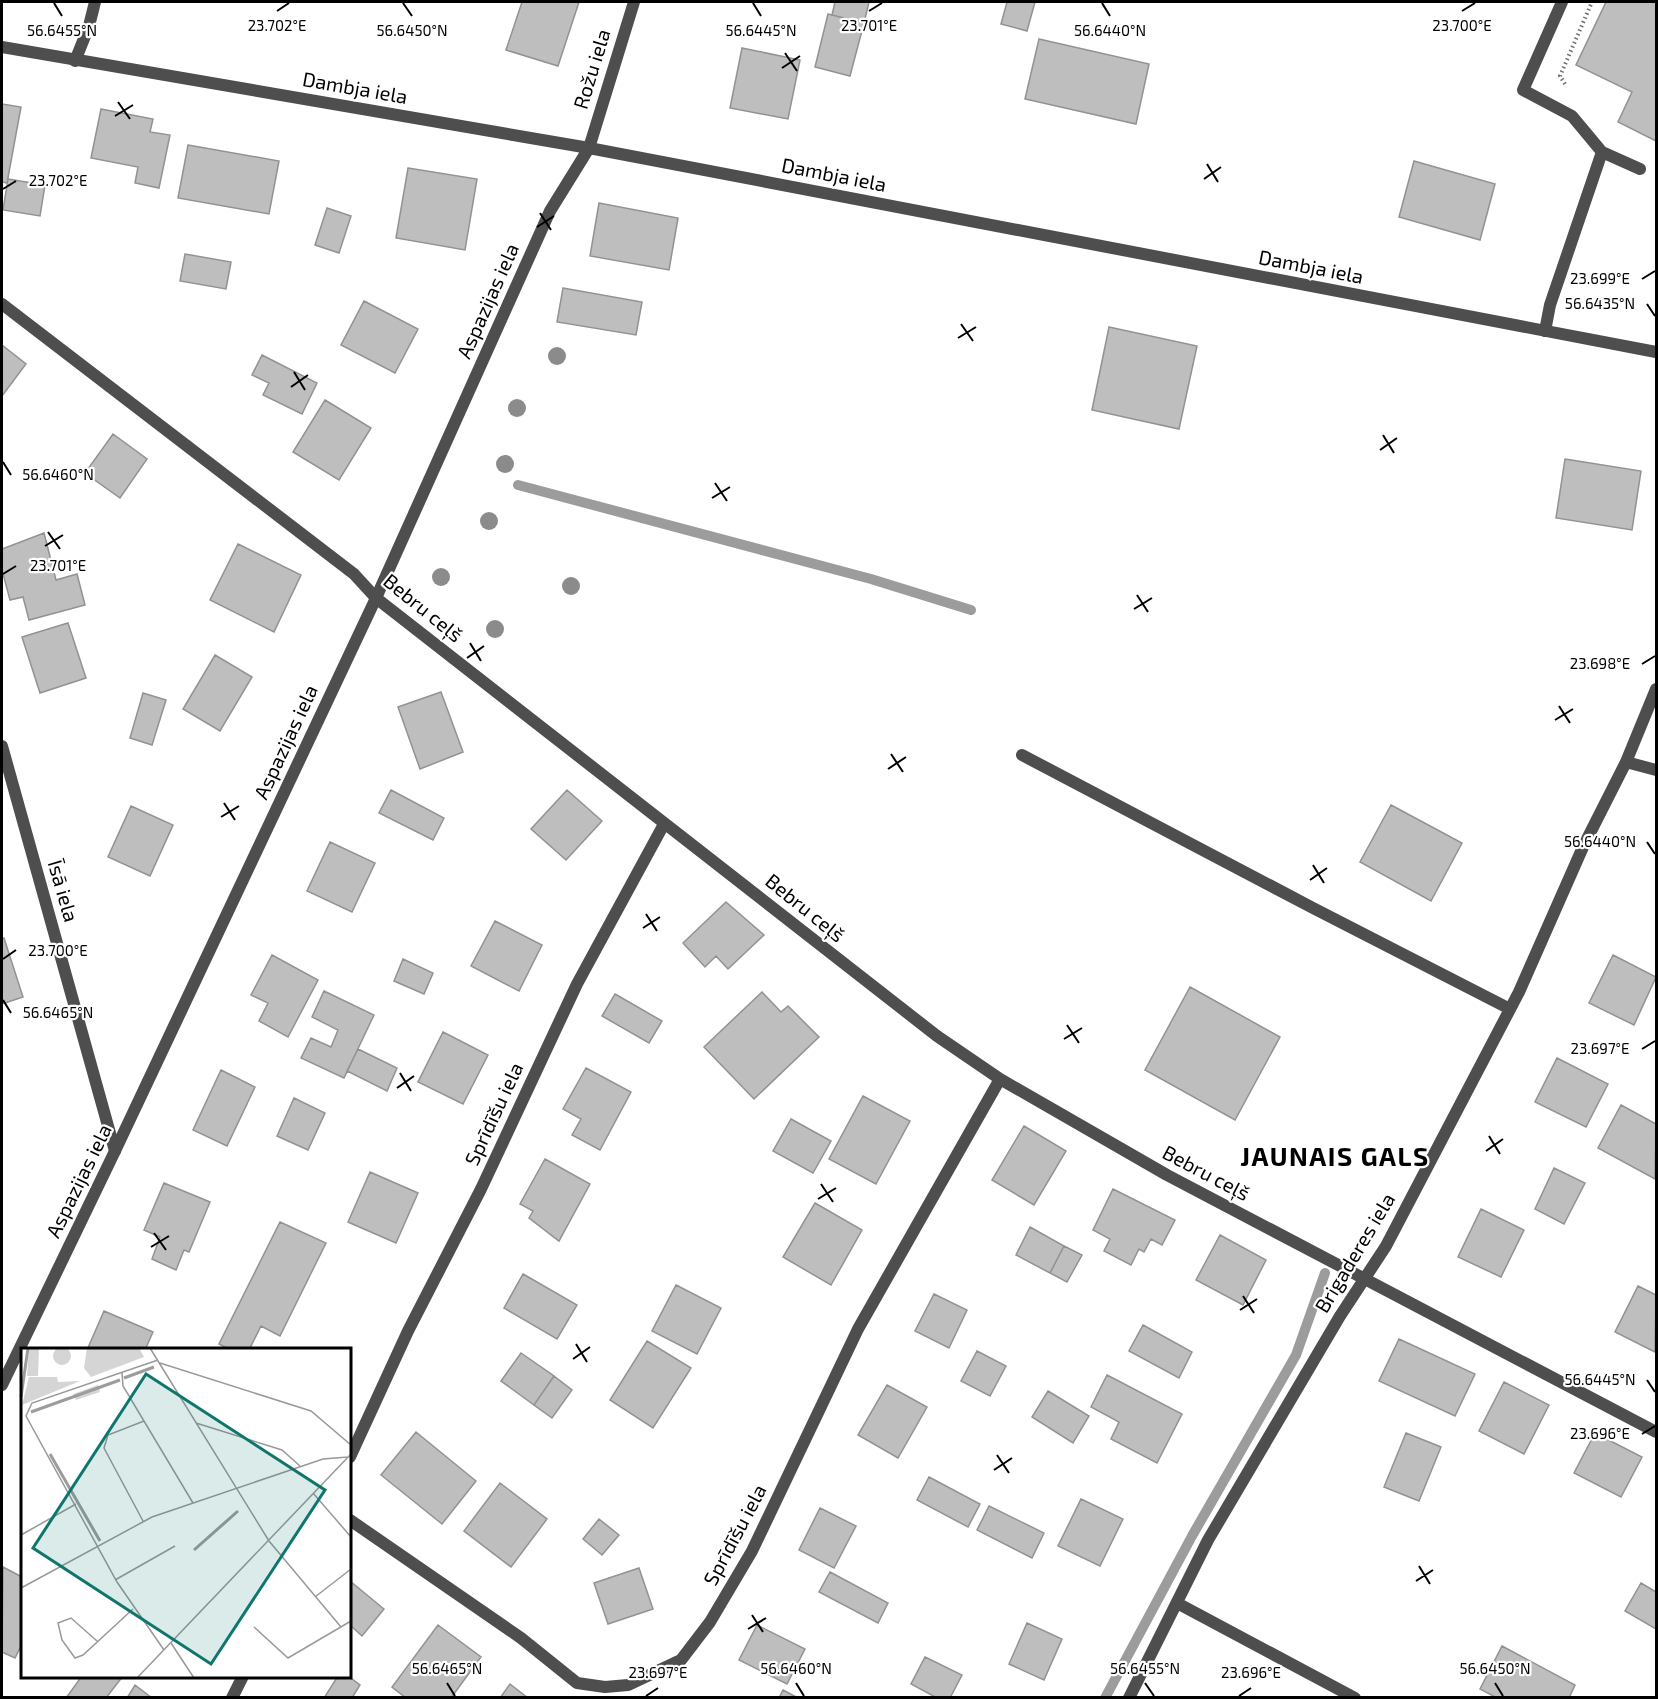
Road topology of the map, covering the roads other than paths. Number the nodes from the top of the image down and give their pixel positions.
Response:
1 (95, 2) edge
2 (634, 2) edge
3 (1562, 2) edge
4 (2, 46) edge
5 (75, 61) junction
6 (588, 148) junction
7 (1602, 152) junction
8 (1640, 169) dead end
9 (2, 304) edge
10 (1545, 331) junction
11 (1656, 352) edge
12 (376, 598) junction
13 (1656, 689) edge
14 (2, 746) edge
15 (1022, 755) dead end
16 (1626, 762) junction
17 (1656, 770) edge
18 (664, 824) junction
19 (1510, 1009) junction
20 (1000, 1079) junction
21 (115, 1150) junction
22 (1366, 1279) junction
23 (2, 1385) edge
24 (1656, 1432) edge
25 (351, 1455) edge
26 (351, 1521) edge
27 (1177, 1603) junction
28 (242, 1678) edge
29 (232, 1698) edge
30 (1129, 1698) edge
31 (1355, 1698) edge

1 - 5 street
2 - 6 street, Rožu iela
3 - 7 street
4 - 5 street, Dambja iela
5 - 6 street, Dambja iela
6 - 10 street, Dambja iela
6 - 12 street, Aspazijas iela
7 - 8 street
7 - 10 street
9 - 12 street, Bebru ceļš
10 - 11 street, Dambja iela
12 - 18 street, Bebru ceļš
12 - 21 street, Aspazijas iela
13 - 16 street, Brigaderes iela
14 - 21 street, Īsā iela
15 - 19 street
16 - 17 street
16 - 19 street, Brigaderes iela
18 - 20 street, Bebru ceļš
18 - 25 street, Sprīdīšu iela
19 - 22 street, Brigaderes iela
20 - 22 street, Bebru ceļš
20 - 26 street, Sprīdīšu iela
21 - 23 street, Aspazijas iela
22 - 24 street, Bebru ceļš
22 - 27 street, Brigaderes iela
27 - 30 street, Brigaderes iela
27 - 31 street
28 - 29 street

